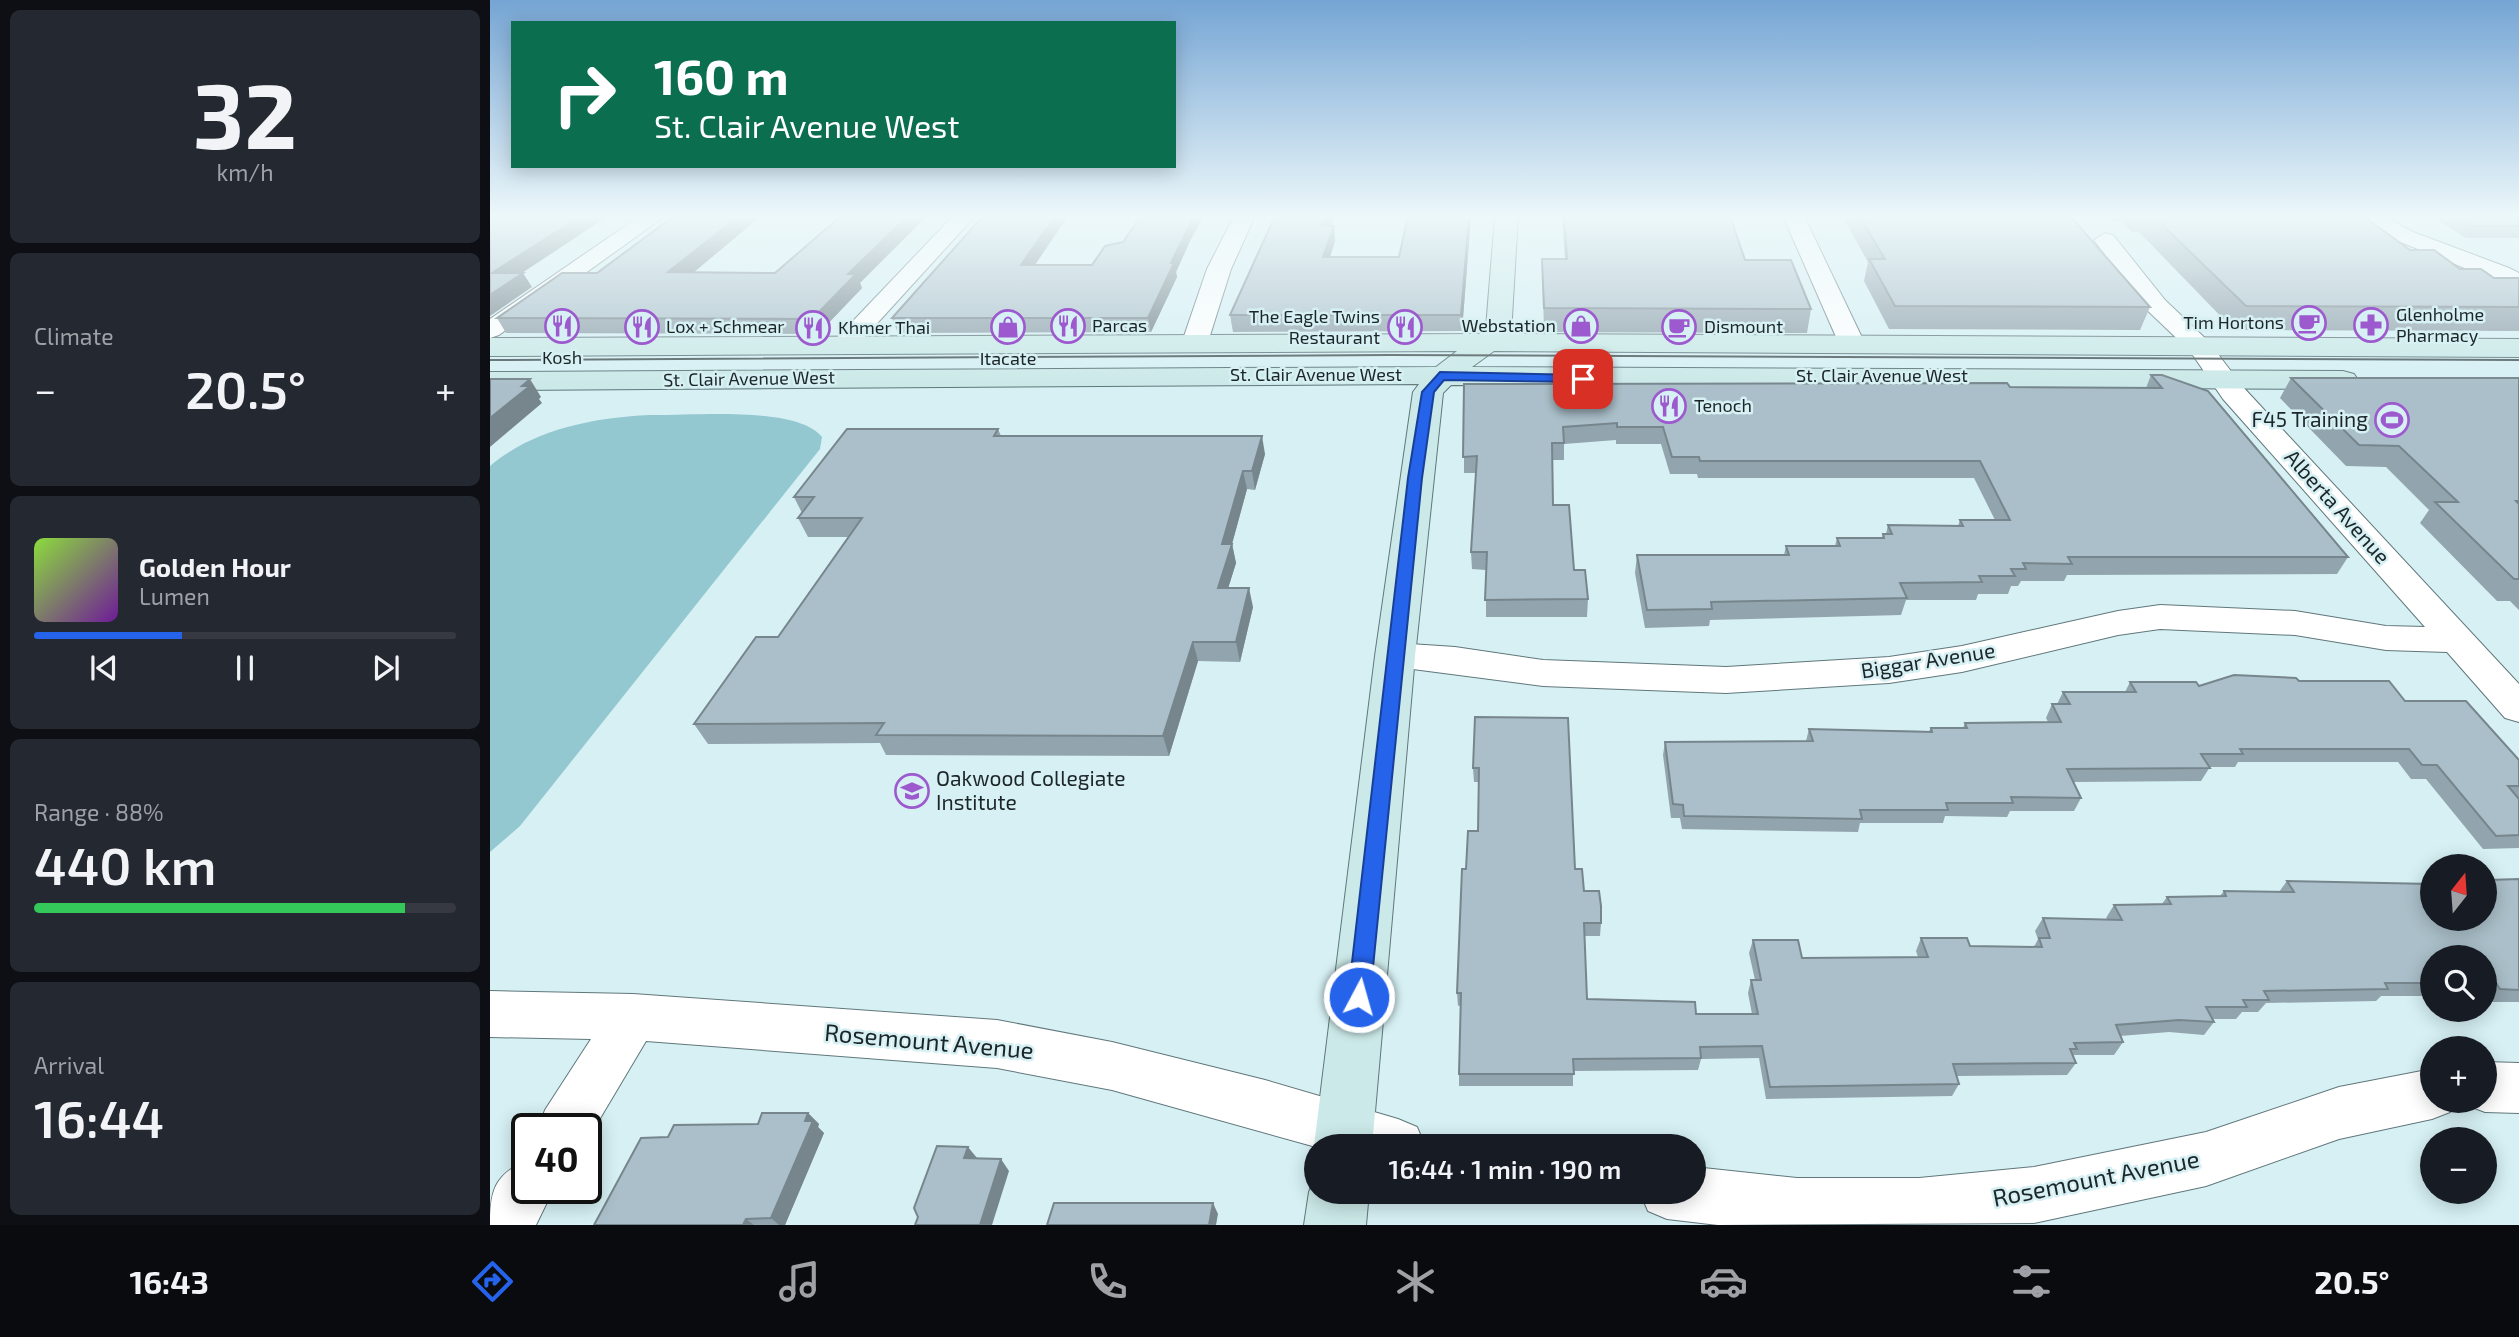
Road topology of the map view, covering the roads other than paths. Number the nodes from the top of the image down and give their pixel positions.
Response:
1 (572, 273) edge
2 (911, 273) edge
3 (1218, 273) edge
4 (1503, 273) edge
5 (1819, 273) edge
6 (2132, 273) edge
7 (2496, 273) edge
8 (2519, 284) edge
9 (490, 330) edge
10 (1488, 343) junction
11 (1194, 345) junction
12 (1853, 346) junction
13 (2199, 346) junction
14 (490, 347) edge
15 (842, 347) junction
16 (2519, 348) edge
17 (1440, 376) junction
18 (2221, 377) junction
19 (2372, 380) edge
20 (490, 381) edge
21 (2458, 640) junction
22 (1395, 656) junction
23 (2519, 708) edge
24 (490, 1014) edge
25 (634, 1017) junction
26 (2497, 1087) edge
27 (2519, 1088) edge
28 (2420, 1096) edge
29 (574, 1113) edge
30 (1343, 1134) edge
31 (1362, 1134) edge
32 (1706, 1196) edge
33 (517, 1204) edge
34 (1338, 1204) edge
35 (504, 1225) edge
36 (1335, 1225) edge

1 - 9 street
2 - 15 street
3 - 11 street
4 - 10 main road
5 - 12 street
6 - 13 street, Alberta Avenue
7 - 8 street
10 - 11 main road, St. Clair Avenue West
10 - 12 main road, St. Clair Avenue West
10 - 17 main road
11 - 15 main road, St. Clair Avenue West
12 - 13 main road, St. Clair Avenue West
13 - 16 main road, St. Clair Avenue West
13 - 18 street, Alberta Avenue
14 - 15 main road, St. Clair Avenue West
17 - 18 main road, St. Clair Avenue West
17 - 20 main road, St. Clair Avenue West
17 - 22 main road
18 - 19 main road, St. Clair Avenue West
18 - 21 street, Alberta Avenue
21 - 22 street, Biggar Avenue
21 - 23 street, Alberta Avenue
22 - 31 main road
24 - 25 street, Rosemount Avenue
25 - 29 street
25 - 30 street, Rosemount Avenue
26 - 27 street
28 - 32 street, Rosemount Avenue
33 - 35 street
34 - 36 main road

